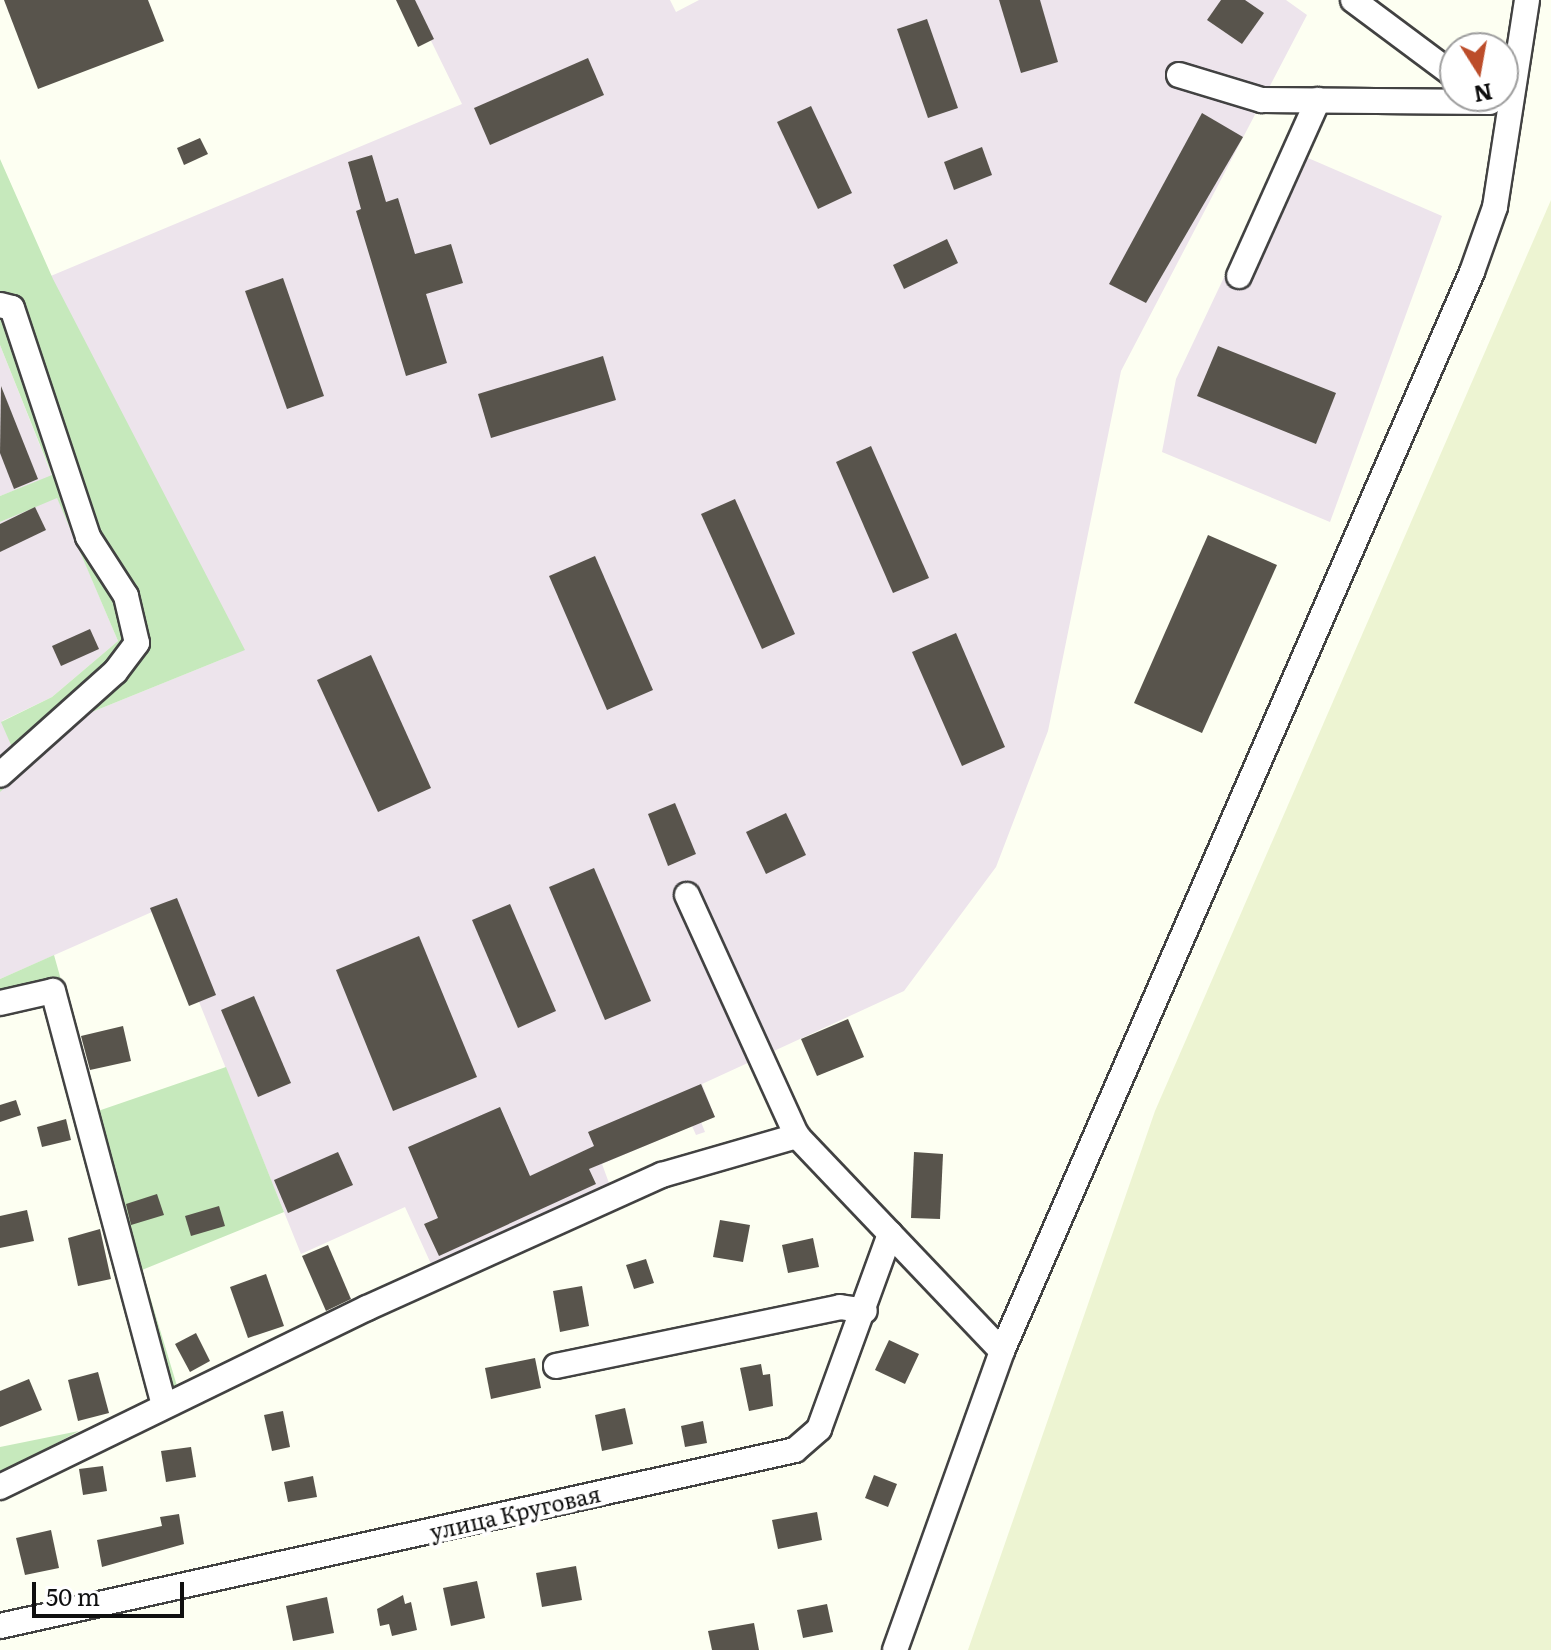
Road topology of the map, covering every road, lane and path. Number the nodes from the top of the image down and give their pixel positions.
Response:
1 (1353, 0) edge
2 (1527, 0) edge
3 (1439, 64) edge
4 (1519, 66) edge
5 (1179, 75) dead end
6 (1439, 99) edge
7 (1318, 100) junction
8 (1513, 112) edge
9 (1239, 276) dead end
10 (0, 305) edge
11 (0, 775) edge
12 (687, 895) dead end
13 (0, 1003) edge
14 (797, 1136) junction
15 (890, 1234) junction
16 (865, 1311) junction
17 (1002, 1351) junction
18 (556, 1366) dead end
19 (164, 1405) junction
20 (0, 1487) edge
21 (0, 1626) edge
22 (895, 1650) edge

1 - 3 street
2 - 4 street
5 - 7 street
6 - 7 street
7 - 9 street
8 - 17 street
10 - 11 street
12 - 14 street
13 - 19 street
14 - 15 street
14 - 19 street
15 - 16 street, улица Круговая
15 - 17 street
16 - 18 street
16 - 21 street, улица Круговая
17 - 22 street
19 - 20 street

